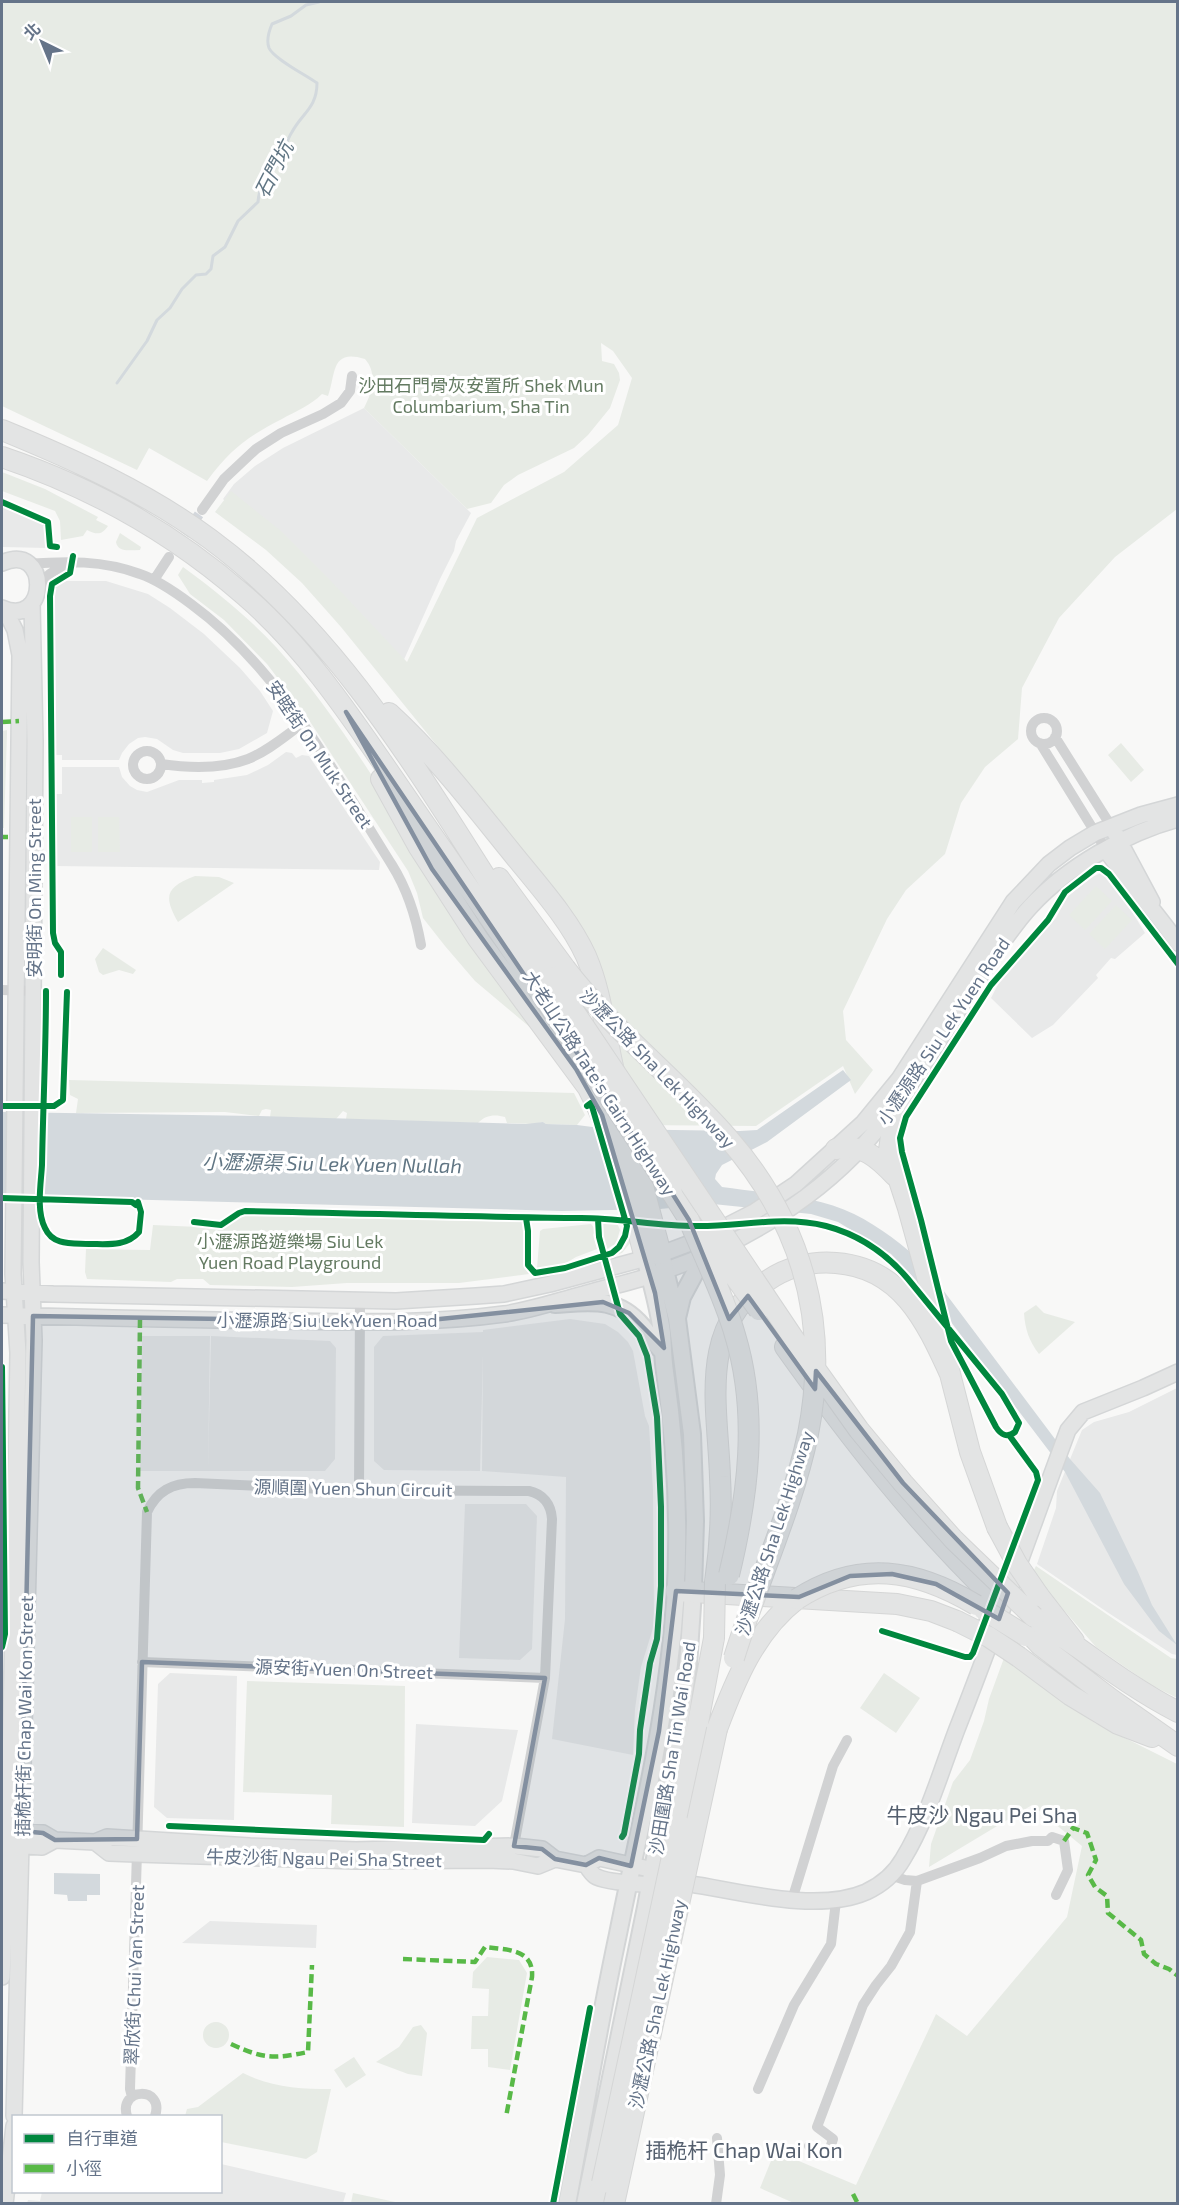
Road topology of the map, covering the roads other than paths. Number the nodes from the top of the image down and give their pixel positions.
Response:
1 (352, 376) dead end
2 (2, 429) edge
3 (2, 457) edge
4 (202, 510) tunnel mouth
5 (169, 557) tunnel mouth
6 (2, 563) edge
7 (27, 564) junction
8 (110, 566) junction
9 (154, 580) junction
10 (35, 597) junction
11 (3, 609) edge
12 (351, 678) junction
13 (346, 712) junction
14 (302, 724) junction
15 (1055, 736) junction
16 (1040, 743) junction
17 (160, 764) dead end
18 (1178, 805) edge
19 (1178, 819) edge
20 (1111, 826) junction
21 (1095, 833) junction
22 (1120, 842) junction
23 (1106, 850) junction
24 (1158, 915) junction
25 (1178, 943) edge
26 (421, 945) dead end
27 (550, 977) junction
28 (9, 990) edge
29 (34, 991) junction
30 (908, 1088) junction
31 (859, 1149) junction
32 (831, 1154) junction
33 (898, 1180) junction
34 (689, 1220) junction
35 (646, 1227) junction
36 (704, 1256) junction
37 (655, 1265) junction
38 (8, 1292) edge
39 (33, 1293) junction
40 (360, 1300) junction
41 (555, 1304) junction
42 (9, 1315) edge
43 (33, 1316) junction
44 (677, 1319) junction
45 (360, 1322) junction
46 (663, 1352) junction
47 (1178, 1372) edge
48 (950, 1374) junction
49 (359, 1490) junction
50 (685, 1591) junction
51 (1032, 1632) junction
52 (714, 1638) junction
53 (1079, 1648) junction
54 (142, 1662) junction
55 (545, 1678) junction
56 (1178, 1712) edge
57 (717, 1730) junction
58 (847, 1740) dead end
59 (1178, 1746) edge
60 (14, 1838) junction
61 (137, 1846) junction
62 (513, 1853) junction
63 (586, 1865) junction
64 (632, 1866) junction
65 (890, 1875) junction
66 (651, 1876) junction
67 (916, 1881) junction
68 (628, 1883) junction
69 (1056, 1895) dead end
70 (792, 1900) junction
71 (836, 1901) junction
72 (2, 1977) edge
73 (758, 2089) dead end
74 (132, 2097) junction
75 (14, 2115) edge
76 (127, 2115) edge
77 (155, 2115) edge
78 (717, 2138) dead end
79 (12, 2143) edge
80 (809, 2146) dead end
81 (5, 2204) edge
82 (567, 2204) edge
83 (585, 2204) edge
84 (597, 2204) edge
85 (614, 2204) edge
86 (716, 2204) edge

1 - 4 street
2 - 12 highway, 大老山公路 Tate's Cairn Highway
3 - 13 highway, 大老山公路 Tate's Cairn Highway
5 - 9 street
6 - 7 street
7 - 8 street, 安睦街 On Muk Street
7 - 10 street, 安明街 On Ming Street
8 - 9 street, 安睦街 On Muk Street
8 - 10 street, 安睦街 On Muk Street
9 - 14 street, 安睦街 On Muk Street
10 - 11 street, 安明街 On Ming Street
10 - 29 street, 安明街 On Ming Street
11 - 28 street, 安明街 On Ming Street
12 - 27 highway, 大老山公路 Tate's Cairn Highway
12 - 35 highway, bridge
13 - 27 highway, 大老山公路 Tate's Cairn Highway
13 - 35 highway
14 - 17 street
14 - 26 street, 安睦街 On Muk Street
15 - 16 street
15 - 16 street
15 - 20 street
16 - 21 street
18 - 20 street, 小瀝源路 Siu Lek Yuen Road
19 - 22 street, 小瀝源路 Siu Lek Yuen Road
20 - 21 street, 小瀝源路 Siu Lek Yuen Road
20 - 22 street
21 - 23 street
21 - 32 street, 小瀝源路 Siu Lek Yuen Road
22 - 23 street, 小瀝源路 Siu Lek Yuen Road
22 - 24 street
23 - 24 street
23 - 30 street, 小瀝源路 Siu Lek Yuen Road
24 - 25 street
27 - 34 highway, 大老山公路 Tate's Cairn Highway, bridge
27 - 51 highway, 大老山公路 Tate's Cairn Highway, bridge
27 - 57 highway, 沙瀝公路 Sha Lek Highway, bridge
28 - 29 street
28 - 38 street, 安明街 On Ming Street
29 - 39 street, 安明街 On Ming Street
30 - 31 street, 小瀝源路 Siu Lek Yuen Road
30 - 33 highway
31 - 32 highway
31 - 33 highway
31 - 36 street, 小瀝源路 Siu Lek Yuen Road
32 - 37 street, 小瀝源路 Siu Lek Yuen Road
33 - 48 highway
34 - 51 highway, 大老山公路 Tate's Cairn Highway, bridge
34 - 52 highway, 沙瀝公路 Sha Lek Highway, bridge
35 - 37 highway
36 - 37 street, 小瀝源路 Siu Lek Yuen Road
36 - 44 main road
37 - 40 street, 小瀝源路 Siu Lek Yuen Road
37 - 41 street, 小瀝源路 Siu Lek Yuen Road
37 - 44 main road, 沙田圍路 Sha Tin Wai Road
37 - 46 main road, 沙田圍路 Sha Tin Wai Road
38 - 39 street, 小瀝源路 Siu Lek Yuen Road
38 - 42 street, 插桅杆街 Chap Wai Kon Street
39 - 40 street, 小瀝源路 Siu Lek Yuen Road
39 - 43 street, 安明街 On Ming Street
40 - 45 street
41 - 45 street, 小瀝源路 Siu Lek Yuen Road
41 - 46 main road
42 - 43 street, 小瀝源路 Siu Lek Yuen Road
42 - 60 street, 插桅杆街 Chap Wai Kon Street
43 - 45 street, 小瀝源路 Siu Lek Yuen Road
43 - 60 street, 插桅杆街 Chap Wai Kon Street
44 - 50 main road, 沙田圍路 Sha Tin Wai Road
45 - 49 street
46 - 50 main road, 沙田圍路 Sha Tin Wai Road
47 - 65 street, 牛皮沙街 Ngau Pei Sha Street
48 - 52 highway, bridge
48 - 53 highway, bridge
49 - 54 street, 源順圍 Yuen Shun Circuit
49 - 55 street, 源順圍 Yuen Shun Circuit
50 - 59 highway, bridge
50 - 64 main road, 沙田圍路 Sha Tin Wai Road
50 - 66 main road, 沙田圍路 Sha Tin Wai Road
51 - 53 highway, 大老山公路 Tate's Cairn Highway
51 - 57 highway, bridge
51 - 59 highway, 大老山公路 Tate's Cairn Highway
52 - 84 highway, 沙瀝公路 Sha Lek Highway, bridge
53 - 56 highway, 大老山公路 Tate's Cairn Highway
54 - 55 street, 源安街 Yuen On Street
54 - 61 street, 源順圍 Yuen Shun Circuit
55 - 62 street, 源順圍 Yuen Shun Circuit
57 - 85 highway, 沙瀝公路 Sha Lek Highway, bridge
58 - 70 street
60 - 61 street, 牛皮沙街 Ngau Pei Sha Street
60 - 72 street, 插桅杆街 Chap Wai Kon Street
60 - 75 street, 插桅杆街 Chap Wai Kon Street
61 - 62 street, 牛皮沙街 Ngau Pei Sha Street
61 - 74 street, 翠欣街 Chui Yan Street
62 - 63 street, 牛皮沙街 Ngau Pei Sha Street
63 - 64 street, 牛皮沙街 Ngau Pei Sha Street
63 - 68 street, 牛皮沙街 Ngau Pei Sha Street
64 - 66 street, 牛皮沙街 Ngau Pei Sha Street
64 - 68 main road, 沙田圍路 Sha Tin Wai Road
65 - 67 street
65 - 71 street, 牛皮沙街 Ngau Pei Sha Street
66 - 68 street, 牛皮沙街 Ngau Pei Sha Street
66 - 70 street, 牛皮沙街 Ngau Pei Sha Street
66 - 83 main road, 沙田圍路 Sha Tin Wai Road
67 - 69 street
67 - 80 street
68 - 82 main road, 沙田圍路 Sha Tin Wai Road
70 - 71 street, 牛皮沙街 Ngau Pei Sha Street
71 - 73 street
74 - 76 street, 翠欣街 Chui Yan Street
74 - 77 street
78 - 86 street
79 - 81 street

